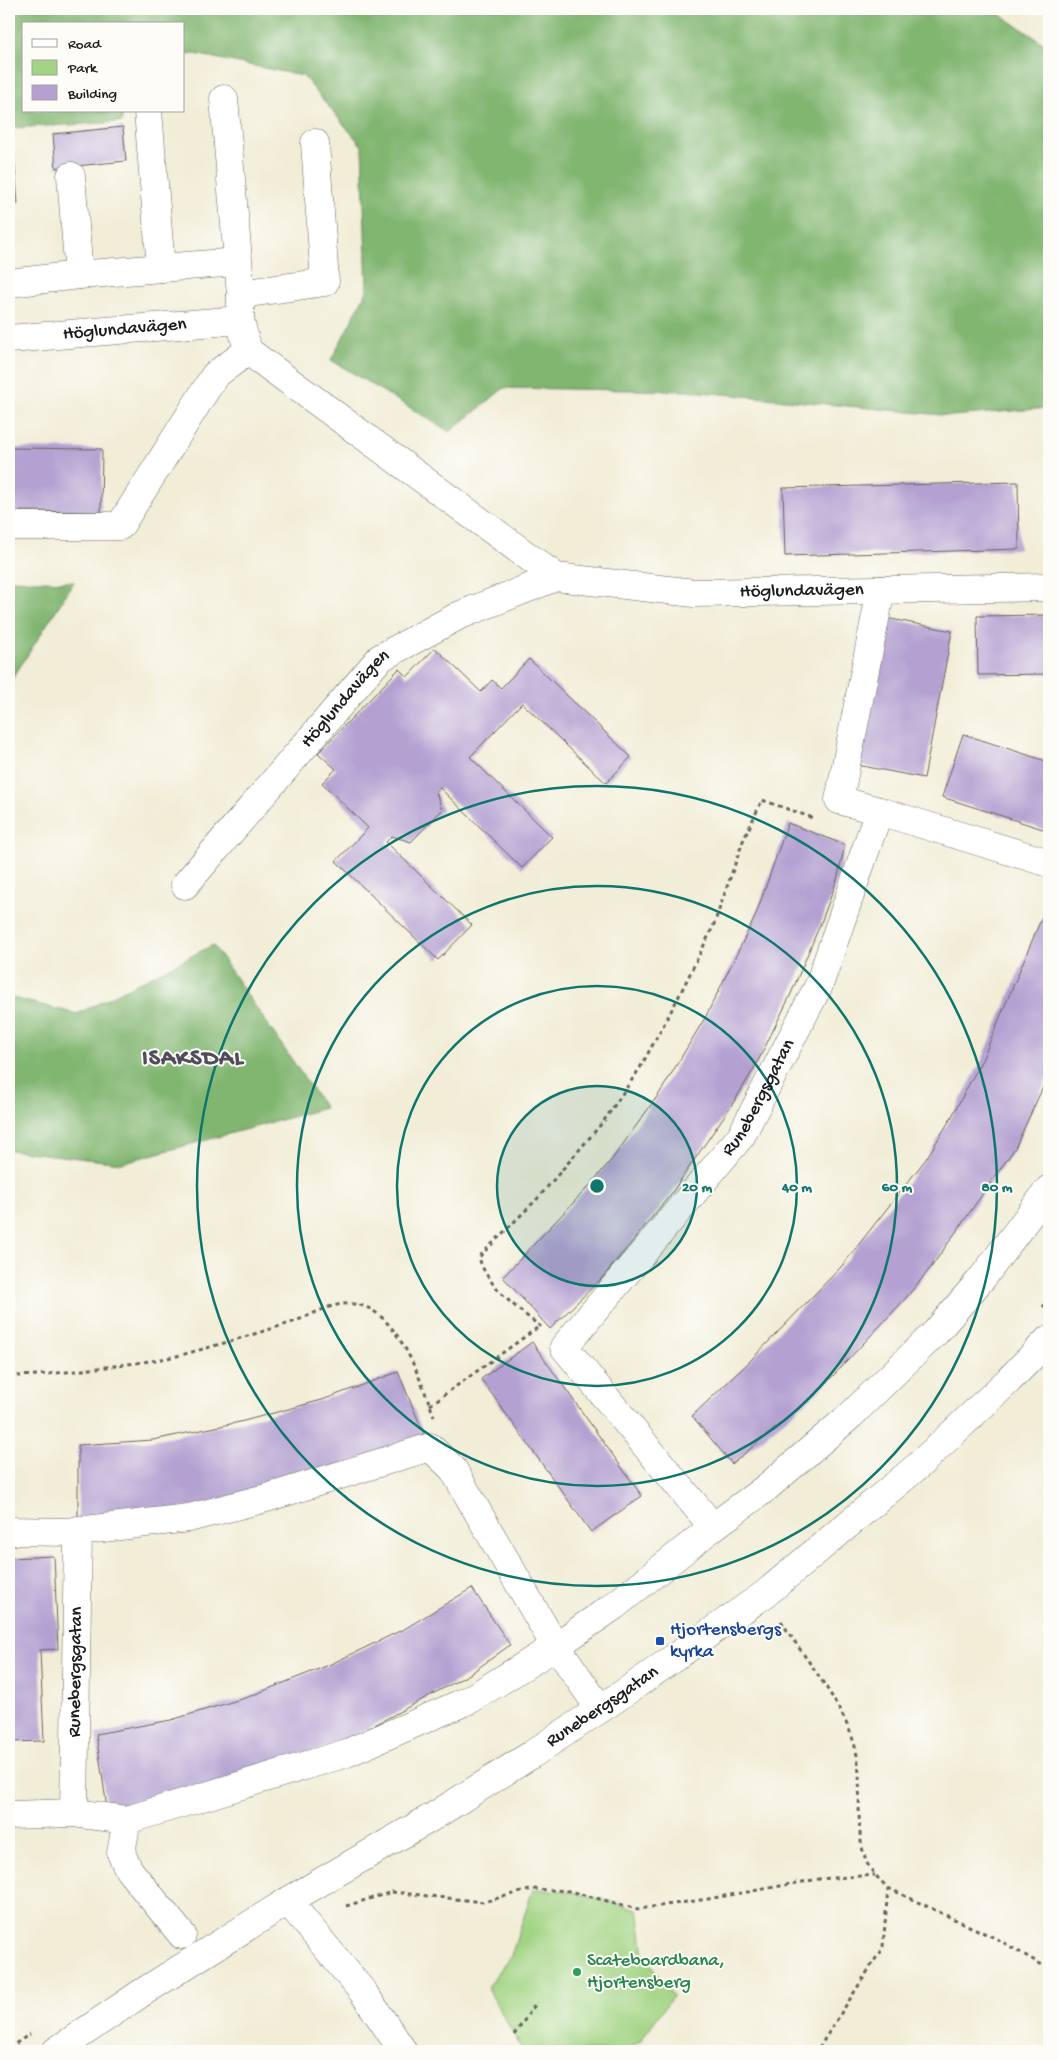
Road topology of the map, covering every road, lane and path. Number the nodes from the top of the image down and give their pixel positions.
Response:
1 (224, 100) dead end
2 (148, 112) edge
3 (315, 143) dead end
4 (71, 176) dead end
5 (237, 262) junction
6 (161, 268) junction
7 (79, 275) junction
8 (9, 282) edge
9 (241, 307) junction
10 (9, 339) edge
11 (248, 350) junction
12 (9, 526) edge
13 (556, 577) junction
14 (1049, 587) edge
15 (881, 590) junction
16 (880, 811) junction
17 (817, 819) dead end
18 (1049, 863) edge
19 (186, 885) dead end
20 (1049, 1189) edge
21 (1049, 1300) edge
22 (1043, 1308) dead end
23 (540, 1326) junction
24 (1049, 1339) edge
25 (564, 1347) junction
26 (9, 1376) edge
27 (430, 1405) junction
28 (436, 1423) dead end
29 (713, 1527) junction
30 (78, 1530) junction
31 (9, 1531) edge
32 (776, 1613) dead end
33 (556, 1646) junction
34 (600, 1709) junction
35 (74, 1814) junction
36 (9, 1816) edge
37 (127, 1820) junction
38 (876, 1875) junction
39 (888, 1888) junction
40 (296, 1910) junction
41 (182, 1935) dead end
42 (1049, 1969) edge
43 (537, 2002) dead end
44 (32, 2032) dead end
45 (514, 2034) dead end
46 (9, 2048) edge
47 (56, 2051) edge
48 (404, 2051) edge
49 (817, 2051) edge

1 - 5 street
2 - 6 street
3 - 9 street, Höglundavägen
4 - 7 street
5 - 6 street
5 - 9 street
6 - 7 street
7 - 8 street
9 - 10 street, Höglundavägen
9 - 11 street
11 - 12 street
11 - 13 street, Höglundavägen
13 - 15 street, Höglundavägen
13 - 19 street, Höglundavägen
14 - 15 street, Höglundavägen
15 - 16 street
16 - 18 street
16 - 25 street, Runebergsgatan
17 - 23 path
20 - 29 street
21 - 22 path
23 - 25 path
23 - 27 path
24 - 34 street, Runebergsgatan
25 - 29 street
26 - 27 path
27 - 28 path
29 - 33 street
30 - 31 street
30 - 33 street
30 - 35 street, Runebergsgatan
32 - 38 path
33 - 34 street
33 - 37 street
34 - 40 street, Runebergsgatan
35 - 36 street
35 - 37 street
37 - 41 street
38 - 39 path
38 - 40 path
39 - 42 path
39 - 49 path
40 - 47 street, Runebergsgatan
40 - 48 street
43 - 45 path
44 - 46 path

